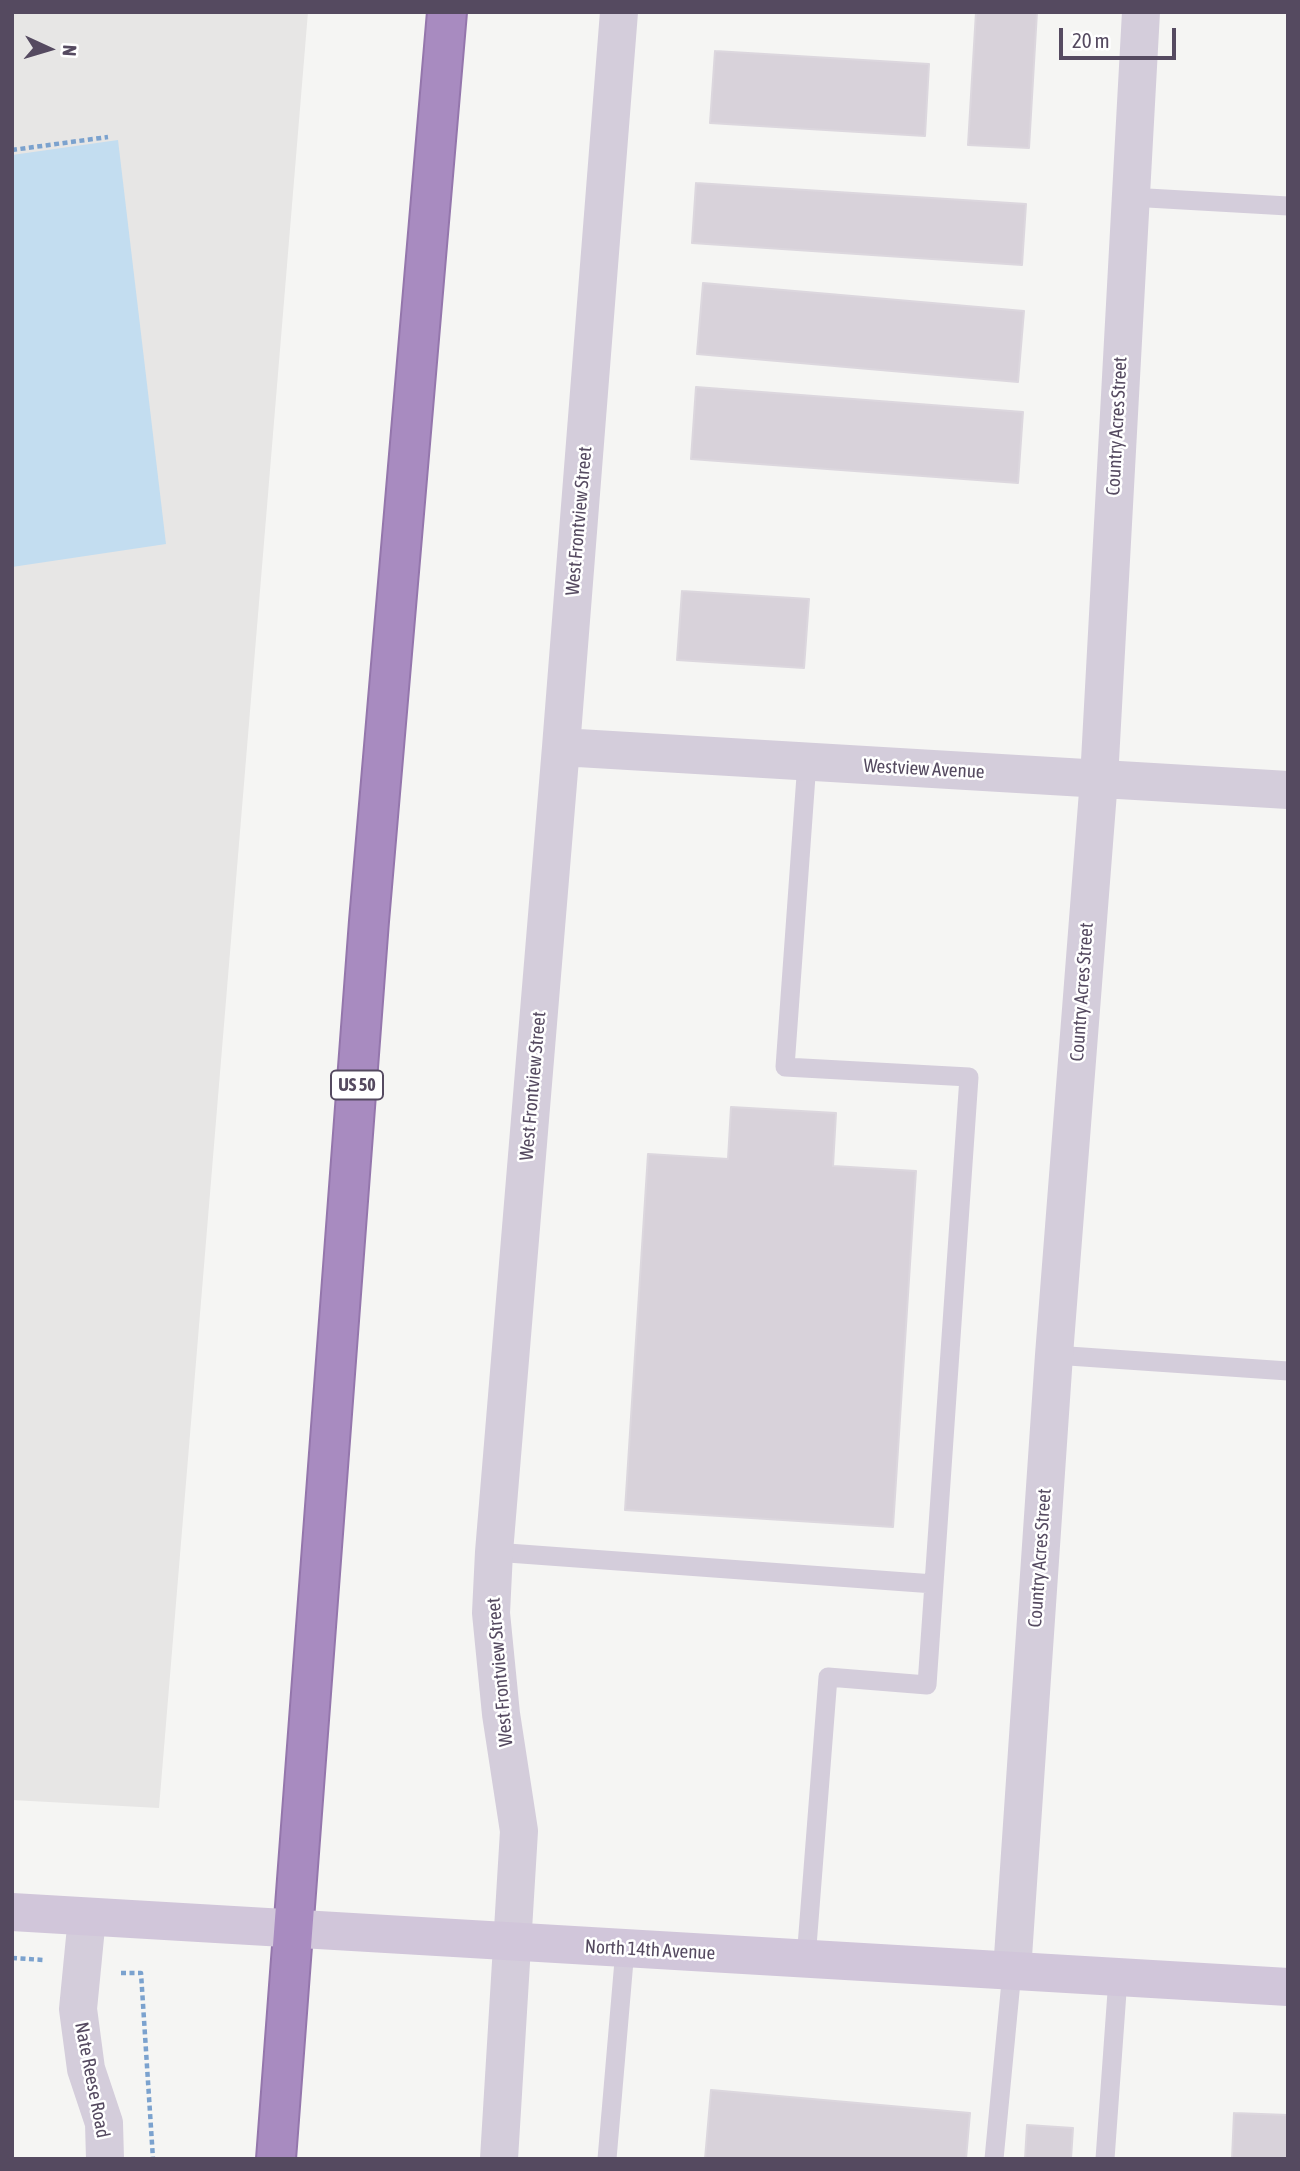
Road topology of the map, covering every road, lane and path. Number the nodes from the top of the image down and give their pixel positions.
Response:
1 (447, 12) edge
2 (619, 12) edge
3 (1141, 12) edge
4 (108, 137) dead end
5 (12, 150) edge
6 (1130, 197) junction
7 (1288, 206) edge
8 (561, 747) junction
9 (807, 762) junction
10 (1099, 779) junction
11 (1288, 790) edge
12 (1054, 1355) junction
13 (1288, 1371) edge
14 (494, 1552) junction
15 (934, 1584) junction
16 (12, 1912) edge
17 (87, 1917) junction
18 (295, 1929) junction
19 (513, 1942) junction
20 (625, 1949) junction
21 (806, 1959) junction
22 (1012, 1971) junction
23 (1118, 1978) junction
24 (1288, 1987) edge
25 (105, 2159) edge
26 (276, 2159) edge
27 (499, 2159) edge
28 (607, 2159) edge
29 (994, 2159) edge
30 (1105, 2159) edge

1 - 18 highway, US 50
2 - 8 street, West Frontview Street
3 - 6 street, Country Acres Street
4 - 5 path
6 - 7 lane
6 - 10 street, Country Acres Street
8 - 9 street, Westview Avenue
8 - 14 street, West Frontview Street
9 - 10 street, Westview Avenue
9 - 15 lane
10 - 11 street, Westview Avenue
10 - 12 street, Country Acres Street
12 - 13 lane
12 - 22 street, Country Acres Street
14 - 15 lane
14 - 19 street, West Frontview Street
15 - 21 lane
16 - 17 street, North 14th Avenue
17 - 18 street, North 14th Avenue
17 - 25 street, Nate Reese Road
18 - 19 street, North 14th Avenue
18 - 26 highway, US 50
19 - 20 street, North 14th Avenue
19 - 27 street, West Frontview Street
20 - 21 street, North 14th Avenue
20 - 28 lane
21 - 22 street, North 14th Avenue
22 - 23 street, North 14th Avenue
22 - 29 lane
23 - 24 street, North 14th Avenue
23 - 30 lane

